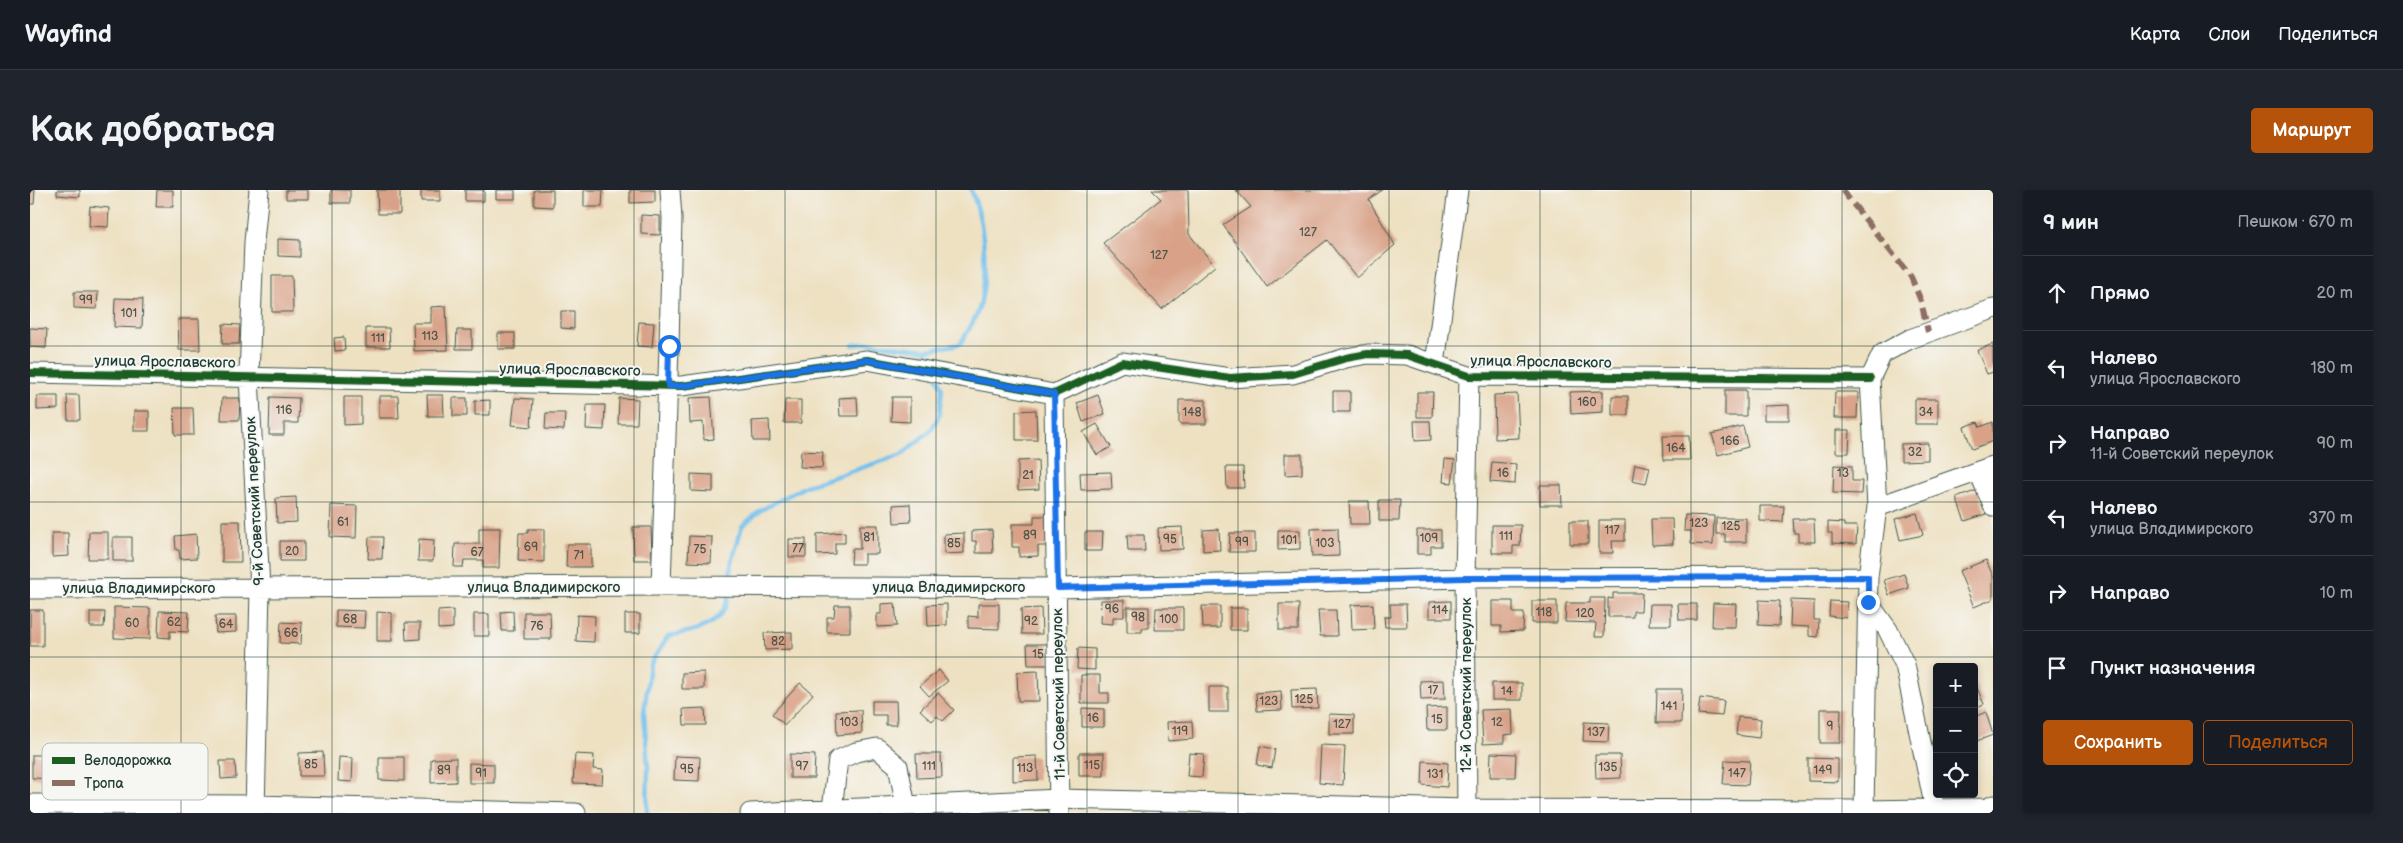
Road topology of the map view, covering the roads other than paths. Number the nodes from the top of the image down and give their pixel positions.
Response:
1 (259, 190) edge
2 (670, 190) edge
3 (1458, 190) edge
4 (1993, 309) edge
5 (1435, 364) junction
6 (30, 373) edge
7 (1469, 376) junction
8 (249, 377) junction
9 (1870, 379) junction
10 (668, 386) junction
11 (1054, 394) junction
12 (1986, 469) edge
13 (1993, 506) edge
14 (1877, 507) junction
15 (1868, 577) junction
16 (1465, 578) junction
17 (661, 586) junction
18 (260, 588) junction
19 (1058, 588) junction
20 (30, 589) edge
21 (1868, 602) junction
22 (30, 804) edge
23 (906, 806) junction
24 (1059, 806) edge
25 (255, 809) edge
26 (832, 809) junction
27 (929, 809) edge
28 (1935, 809) junction
29 (1989, 809) edge
30 (1467, 811) edge
31 (803, 812) edge
32 (1864, 812) edge
33 (576, 813) edge
34 (750, 813) edge

1 - 8 street, 9-й Советский переулок
2 - 10 street
3 - 5 street
4 - 9 street
5 - 7 street, улица Ярославского
5 - 11 street, улица Ярославского
6 - 8 street, улица Ярославского
7 - 9 street, улица Ярославского
7 - 16 street, 12-й Советский переулок
8 - 10 street, улица Ярославского
8 - 18 street, 9-й Советский переулок
9 - 14 street
10 - 11 street, улица Ярославского
10 - 17 street
11 - 19 street, 11-й Советский переулок
12 - 13 street
12 - 14 street
14 - 15 street
15 - 16 street, улица Владимирского
15 - 21 street
16 - 19 street, улица Владимирского
16 - 30 street, 12-й Советский переулок
17 - 18 street, улица Владимирского
17 - 19 street, улица Владимирского
18 - 20 street, улица Владимирского
18 - 25 street, 9-й Советский переулок
19 - 24 street, 11-й Советский переулок
21 - 28 street
21 - 32 street
22 - 25 street
23 - 26 street
23 - 26 street
23 - 27 street
24 - 27 street
24 - 30 street
25 - 33 street
26 - 31 street
28 - 29 street
28 - 32 street
30 - 32 street
31 - 34 street

